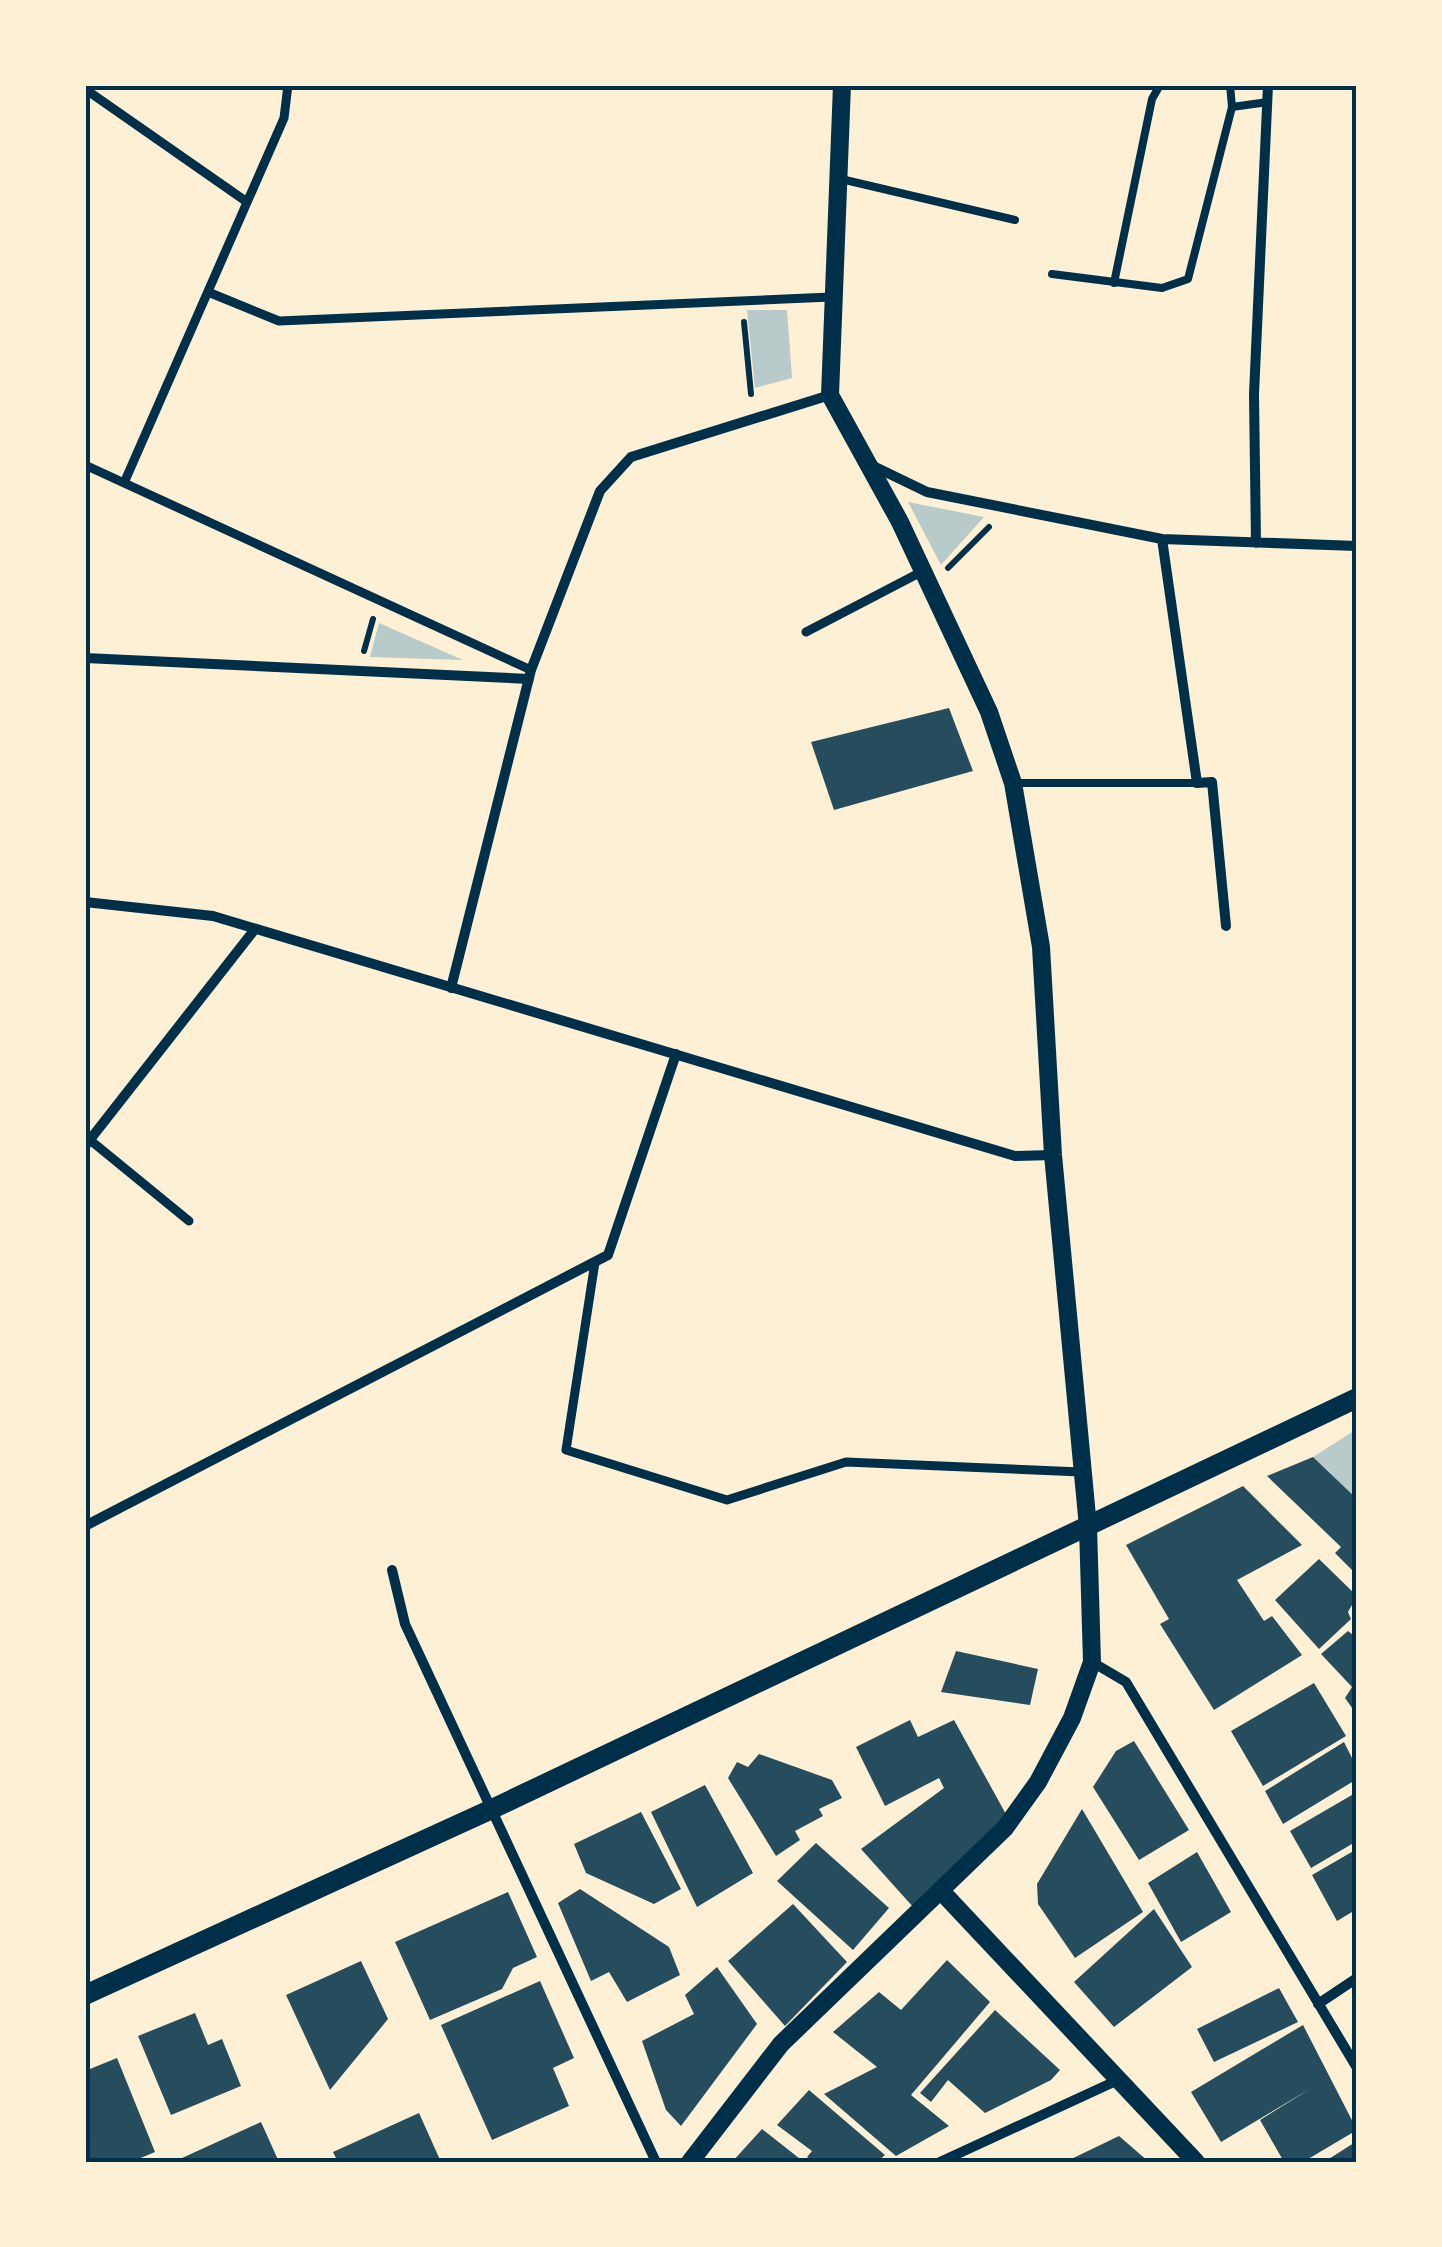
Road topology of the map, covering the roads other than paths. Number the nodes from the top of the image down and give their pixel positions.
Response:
1 (288, 85) edge
2 (842, 85) edge
3 (1160, 85) edge
4 (1230, 85) edge
5 (1268, 85) edge
6 (85, 89) edge
7 (1268, 102) junction
8 (1232, 106) junction
9 (837, 178) junction
10 (247, 202) junction
11 (1014, 220) dead end
12 (1052, 274) dead end
13 (1114, 283) junction
14 (208, 292) junction
15 (830, 297) junction
16 (830, 395) junction
17 (868, 463) junction
18 (85, 465) edge
19 (124, 483) junction
20 (1162, 539) junction
21 (1256, 543) junction
22 (1357, 546) edge
23 (926, 578) junction
24 (806, 632) dead end
25 (85, 658) edge
26 (530, 674) junction
27 (1197, 783) junction
28 (1013, 784) junction
29 (85, 902) edge
30 (1226, 926) dead end
31 (254, 929) junction
32 (451, 988) junction
33 (676, 1054) junction
34 (87, 1141) edge
35 (1053, 1155) junction
36 (189, 1221) dead end
37 (596, 1262) junction
38 (1357, 1398) edge
39 (1084, 1472) junction
40 (85, 1526) edge
41 (1088, 1528) junction
42 (392, 1570) dead end
43 (1092, 1662) junction
44 (492, 1809) junction
45 (942, 1892) junction
46 (1357, 1978) edge
47 (85, 1995) edge
48 (1318, 2004) junction
49 (1357, 2068) edge
50 (1118, 2080) junction
51 (656, 2162) edge
52 (690, 2162) edge
53 (940, 2162) edge
54 (1196, 2162) edge

1 - 10 street
2 - 9 street
3 - 13 lane
4 - 8 lane
5 - 7 street
6 - 10 street
7 - 8 lane
7 - 21 street
8 - 13 lane
9 - 11 lane
9 - 15 street
10 - 14 street
12 - 13 lane
14 - 15 street
14 - 19 street
15 - 16 street
16 - 17 street
16 - 26 street
17 - 20 street
17 - 23 street
18 - 19 street
19 - 26 street
20 - 21 street
20 - 27 street
21 - 22 street
23 - 24 street
23 - 28 street
25 - 26 street
26 - 32 street
27 - 28 lane
27 - 30 street
28 - 35 street
29 - 31 street
31 - 32 street
31 - 34 street
32 - 33 street
33 - 35 street
33 - 37 street
34 - 36 street
35 - 39 street
37 - 39 street
37 - 40 street
38 - 41 main road
39 - 41 street
41 - 43 street
41 - 44 main road
42 - 44 street
43 - 45 street
43 - 48 street
44 - 47 main road
44 - 51 street
45 - 50 street
45 - 52 street
46 - 48 street
48 - 49 street
50 - 53 street
50 - 54 street

